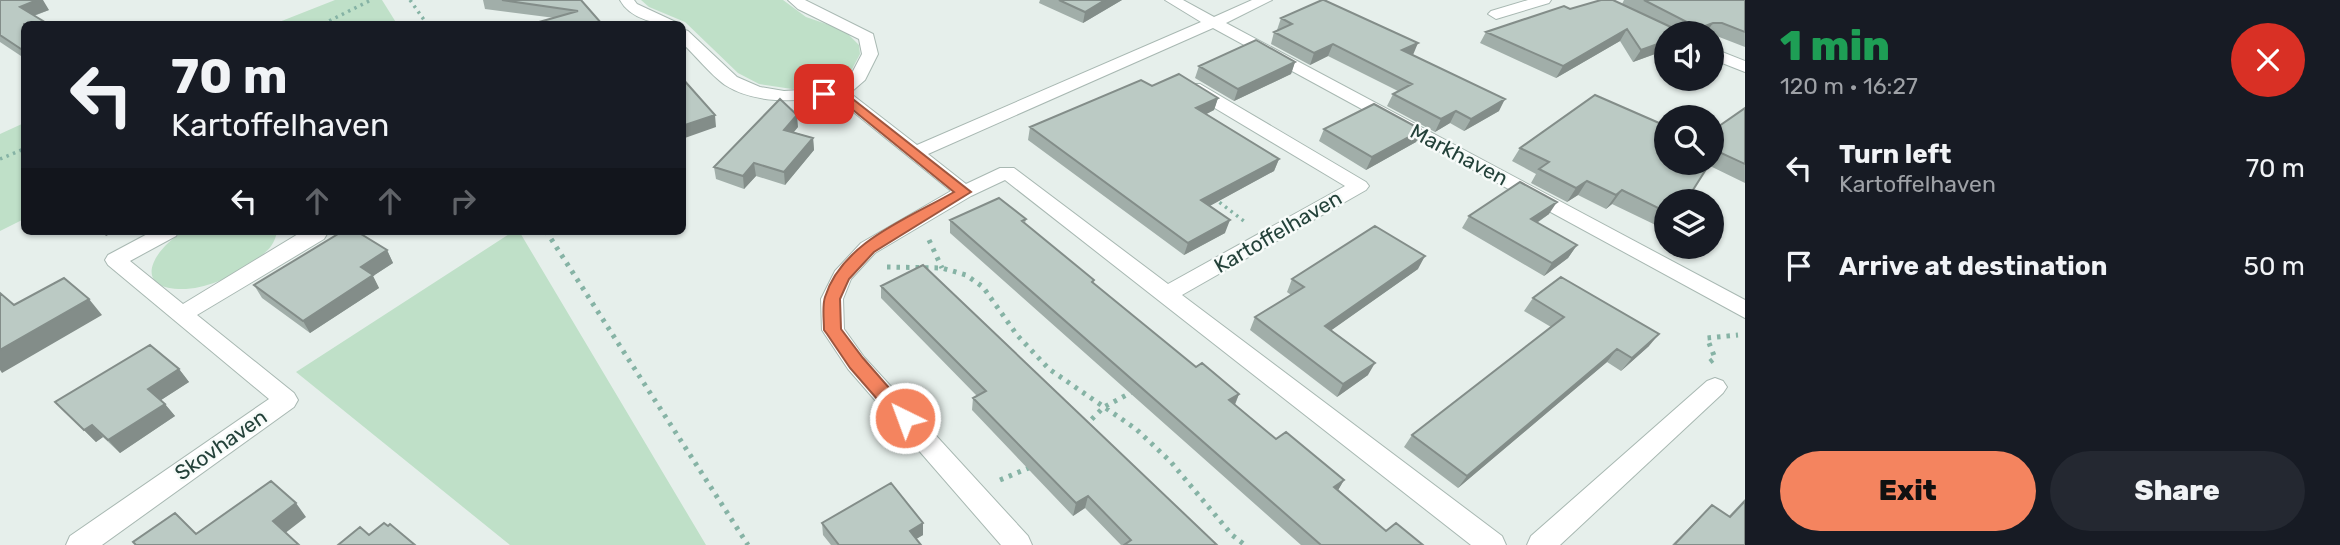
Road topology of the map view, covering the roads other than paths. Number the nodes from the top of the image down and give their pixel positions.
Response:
1 (627, 0) edge
2 (795, 0) edge
3 (1172, 0) edge
4 (1265, 0) edge
5 (1544, 0) edge
6 (1496, 14) dead end
7 (665, 21) edge
8 (1215, 23) junction
9 (686, 38) edge
10 (1724, 58) edge
11 (1745, 67) edge
12 (1185, 82) edge
13 (840, 93) junction
14 (917, 152) junction
15 (964, 192) junction
16 (162, 235) edge
17 (315, 235) edge
18 (1166, 295) junction
19 (1745, 310) edge
20 (181, 314) junction
21 (1715, 387) road end
22 (80, 545) edge
23 (1018, 545) edge
24 (1492, 545) edge
25 (1541, 545) edge

1 - 7 street
2 - 13 street
3 - 8 street, Markhaven
4 - 8 street
5 - 6 street
8 - 14 street
8 - 19 street, Markhaven
9 - 13 street
10 - 11 street
12 - 18 street, Kartoffelhaven
13 - 14 street
14 - 15 street
15 - 18 street
15 - 23 street
16 - 20 street, Skovhaven
17 - 20 street
18 - 24 street
20 - 22 street, Skovhaven
21 - 25 street

